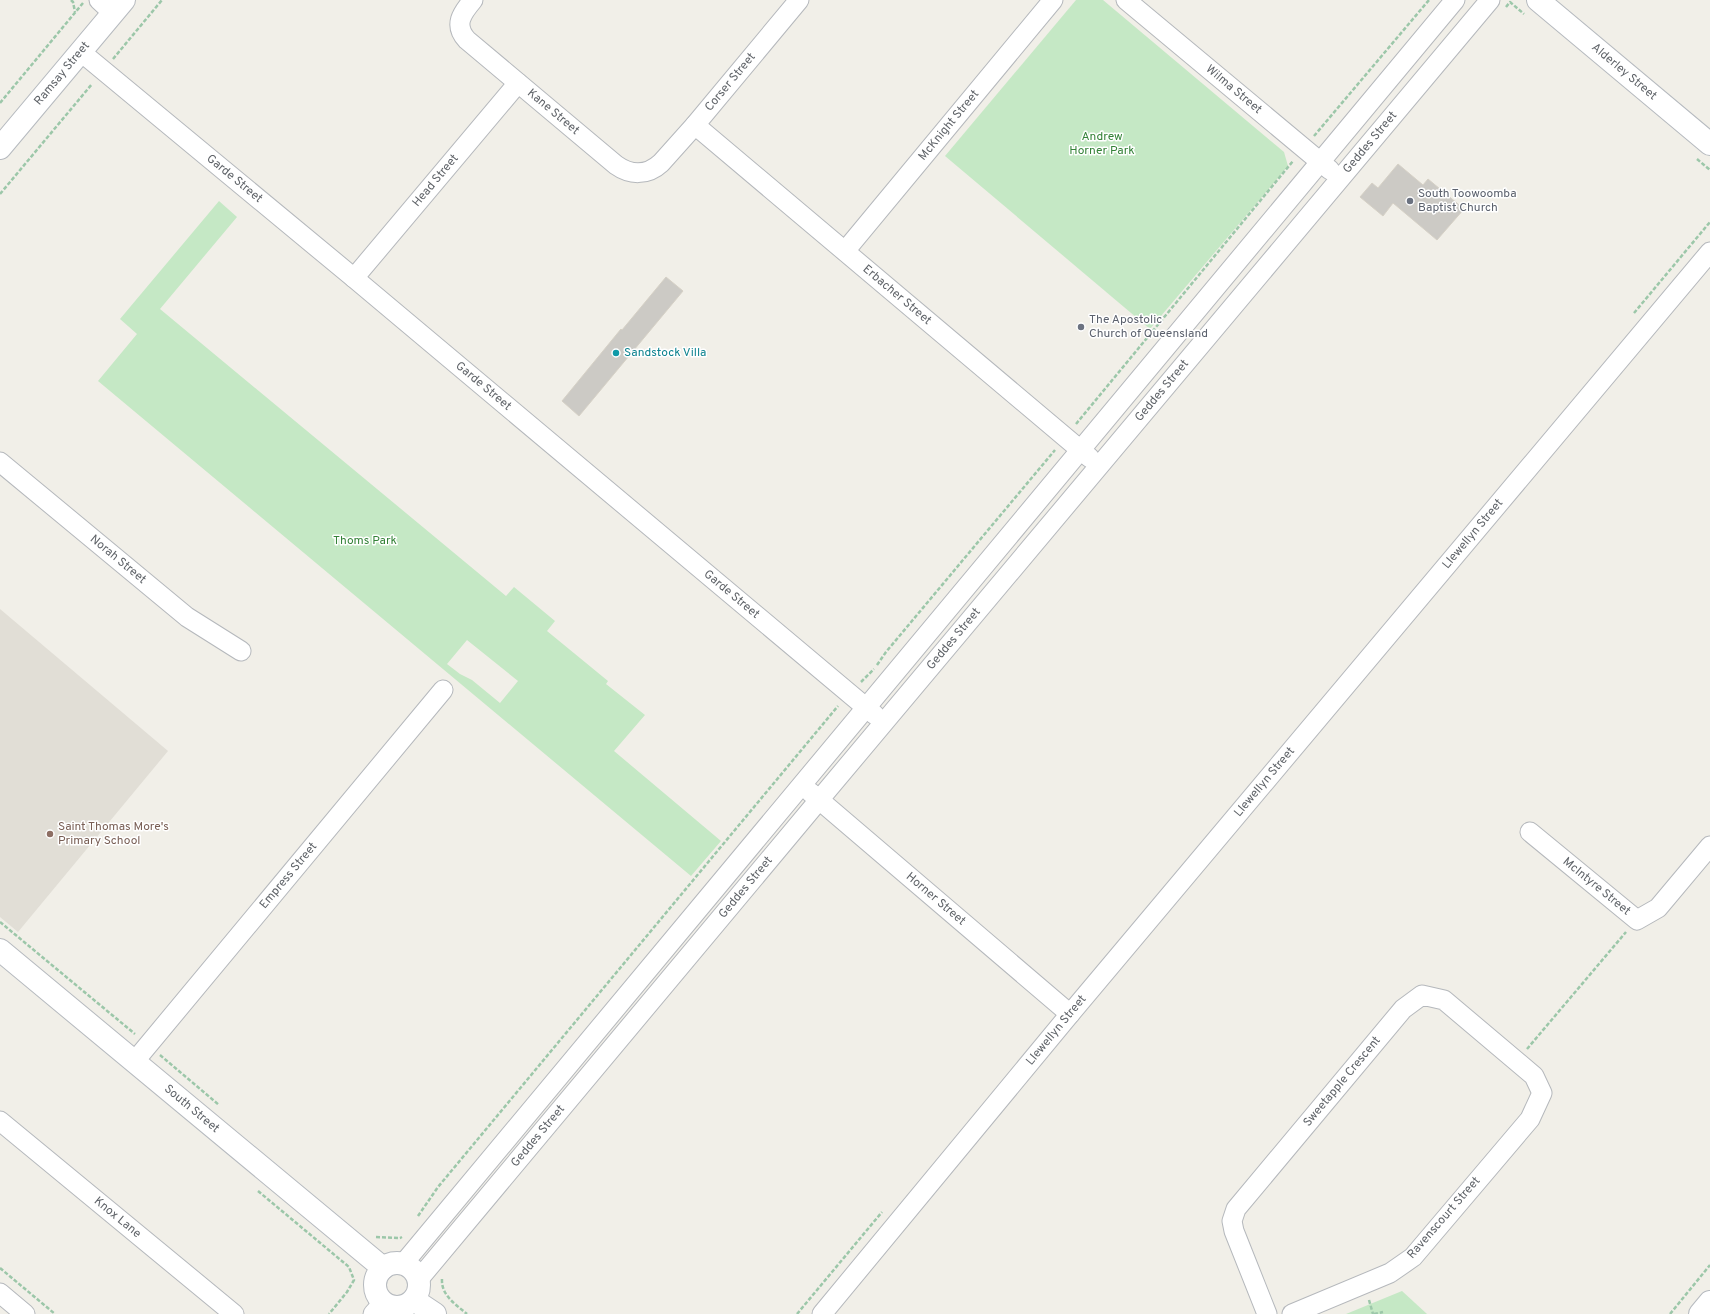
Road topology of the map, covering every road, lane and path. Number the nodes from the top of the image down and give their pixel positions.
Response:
1 (71, 0) edge
2 (85, 0) edge
3 (162, 0) edge
4 (473, 0) edge
5 (799, 0) edge
6 (1053, 0) edge
7 (1126, 0) edge
8 (1429, 0) edge
9 (1454, 0) edge
10 (1490, 0) edge
11 (1538, 0) edge
12 (112, 4) edge
13 (75, 12) junction
14 (81, 52) junction
15 (103, 71) junction
16 (518, 84) junction
17 (0, 103) edge
18 (695, 125) junction
19 (1710, 144) edge
20 (0, 148) edge
21 (1304, 148) junction
22 (1320, 162) junction
23 (661, 164) joint
24 (1340, 179) junction
25 (0, 194) edge
26 (845, 252) junction
27 (1710, 252) edge
28 (354, 278) junction
29 (1065, 437) junction
30 (1081, 450) junction
31 (0, 462) edge
32 (1099, 465) junction
33 (241, 651) dead end
34 (443, 690) dead end
35 (849, 693) junction
36 (866, 708) junction
37 (884, 722) junction
38 (801, 785) junction
39 (819, 800) junction
40 (1530, 832) dead end
41 (1710, 846) edge
42 (1637, 920) junction
43 (0, 922) edge
44 (0, 950) edge
45 (1070, 1014) junction
46 (148, 1045) junction
47 (1517, 1061) junction
48 (134, 1062) junction
49 (559, 1076) junction
50 (576, 1090) junction
51 (1542, 1093) joint
52 (219, 1106) dead end
53 (0, 1121) edge
54 (416, 1220) dead end
55 (405, 1235) dead end
56 (374, 1236) dead end
57 (1710, 1265) edge
58 (393, 1266) junction
59 (349, 1267) dead end
60 (0, 1268) edge
61 (419, 1279) junction
62 (442, 1287) dead end
63 (0, 1293) edge
64 (414, 1300) junction
65 (1710, 1302) edge
66 (378, 1308) edge
67 (1383, 1312) dead end
68 (26, 1314) edge
69 (55, 1314) edge
70 (234, 1314) edge
71 (329, 1314) edge
72 (435, 1314) edge
73 (467, 1314) edge
74 (822, 1314) edge
75 (1267, 1314) edge
76 (1292, 1314) edge
77 (1374, 1314) edge
78 (1670, 1314) edge
79 (1700, 1314) edge

1 - 13 path
2 - 13 path
3 - 15 path
4 - 16 street, Kane Street
5 - 18 street, Corser Street
6 - 26 street, McKnight Street
7 - 21 street, Wilma Street
8 - 21 path
9 - 22 street, Geddes Street
10 - 24 street, Geddes Street
11 - 19 street, Alderley Street
12 - 14 street, Ramsay Street
13 - 17 path
14 - 15 street, Garde Street
14 - 20 street, Ramsay Street
15 - 25 path
15 - 28 street, Garde Street
16 - 23 street, Kane Street
16 - 28 street, Head Street
18 - 23 street, Corser Street
18 - 26 street, Erbacher Street
21 - 22 street, Wilma Street
21 - 29 path
22 - 24 street, Wilma Street
22 - 30 street, Geddes Street
24 - 32 street, Geddes Street
26 - 29 street, Erbacher Street
27 - 45 street, Llewellyn Street
28 - 35 street, Garde Street
29 - 30 street, Erbacher Street
29 - 35 path
30 - 32 street, Erbacher Street
30 - 36 street, Geddes Street
31 - 33 street, Norah Street
32 - 37 street, Geddes Street
34 - 46 street, Empress Street
35 - 36 street, Garde Street
35 - 54 path
36 - 37 street, Garde Street
36 - 38 street, Geddes Street
37 - 39 street, Geddes Street
38 - 39 street, Horner Street
38 - 49 street, Geddes Street
39 - 45 street, Horner Street
39 - 50 street, Geddes Street
40 - 42 street, McIntyre Street
41 - 42 street, McIntyre Street
42 - 47 path
43 - 46 path
44 - 48 street, South Street
45 - 74 street, Llewellyn Street
46 - 48 street, Empress Street
46 - 52 path
47 - 51 street, Sweetapple Crescent
47 - 75 street, Sweetapple Crescent
48 - 58 street, South Street
49 - 50 street
49 - 58 street, Geddes Street
50 - 61 street, Geddes Street
51 - 76 street, Ravenscourt Street
53 - 70 street, Knox Lane
55 - 56 path
57 - 78 path
58 - 61 street
58 - 66 street
59 - 71 path
60 - 69 path
61 - 64 street
62 - 73 path
63 - 68 street
64 - 66 street
64 - 72 street
65 - 79 street
67 - 77 path

